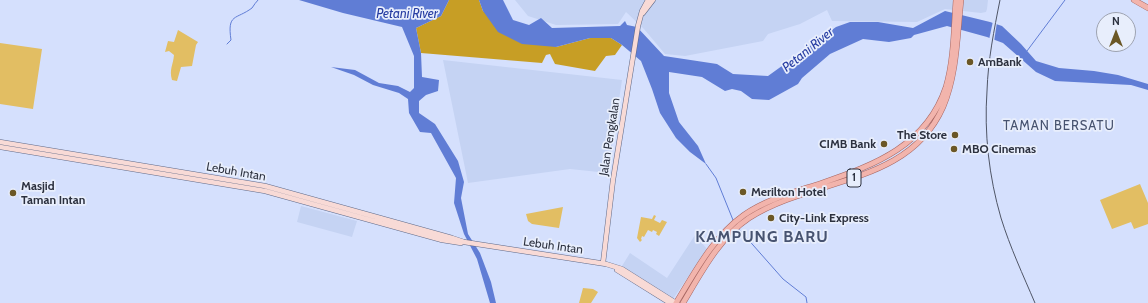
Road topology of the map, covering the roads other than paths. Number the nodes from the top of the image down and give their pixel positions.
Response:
1 (648, 0) edge
2 (653, 0) edge
3 (956, 0) edge
4 (961, 0) edge
5 (1134, 0) edge
6 (958, 6) junction
7 (1148, 8) edge
8 (642, 14) junction
9 (955, 44) junction
10 (0, 142) edge
11 (0, 147) edge
12 (232, 180) junction
13 (240, 186) junction
14 (803, 189) junction
15 (782, 202) junction
16 (759, 206) junction
17 (740, 222) junction
18 (732, 229) junction
19 (466, 242) junction
20 (603, 263) junction
21 (615, 267) junction
22 (670, 303) edge
23 (676, 303) edge
24 (683, 303) edge

1 - 8 main road, Jalan Pengkalan
2 - 8 main road, Jalan Pengkalan
3 - 6 main road, 1
4 - 6 main road, 1
5 - 7 main road
6 - 9 main road, 1
8 - 20 main road, Jalan Pengkalan
9 - 14 main road, 1
9 - 15 main road, 1
10 - 12 main road, Lebuh Intan
11 - 13 main road, Lebuh Intan
12 - 13 main road
12 - 19 main road, Lebuh Intan
13 - 19 main road, Lebuh Intan
14 - 15 main road
14 - 16 main road, 1
15 - 16 main road
15 - 17 main road, 1
16 - 17 main road, 1
17 - 18 main road, 1
18 - 23 main road, 1
18 - 24 main road, 1
19 - 20 main road, Lebuh Intan
20 - 21 main road, Lebuh Intan
21 - 22 main road, Lebuh Intan
21 - 23 main road, Lebuh Intan

